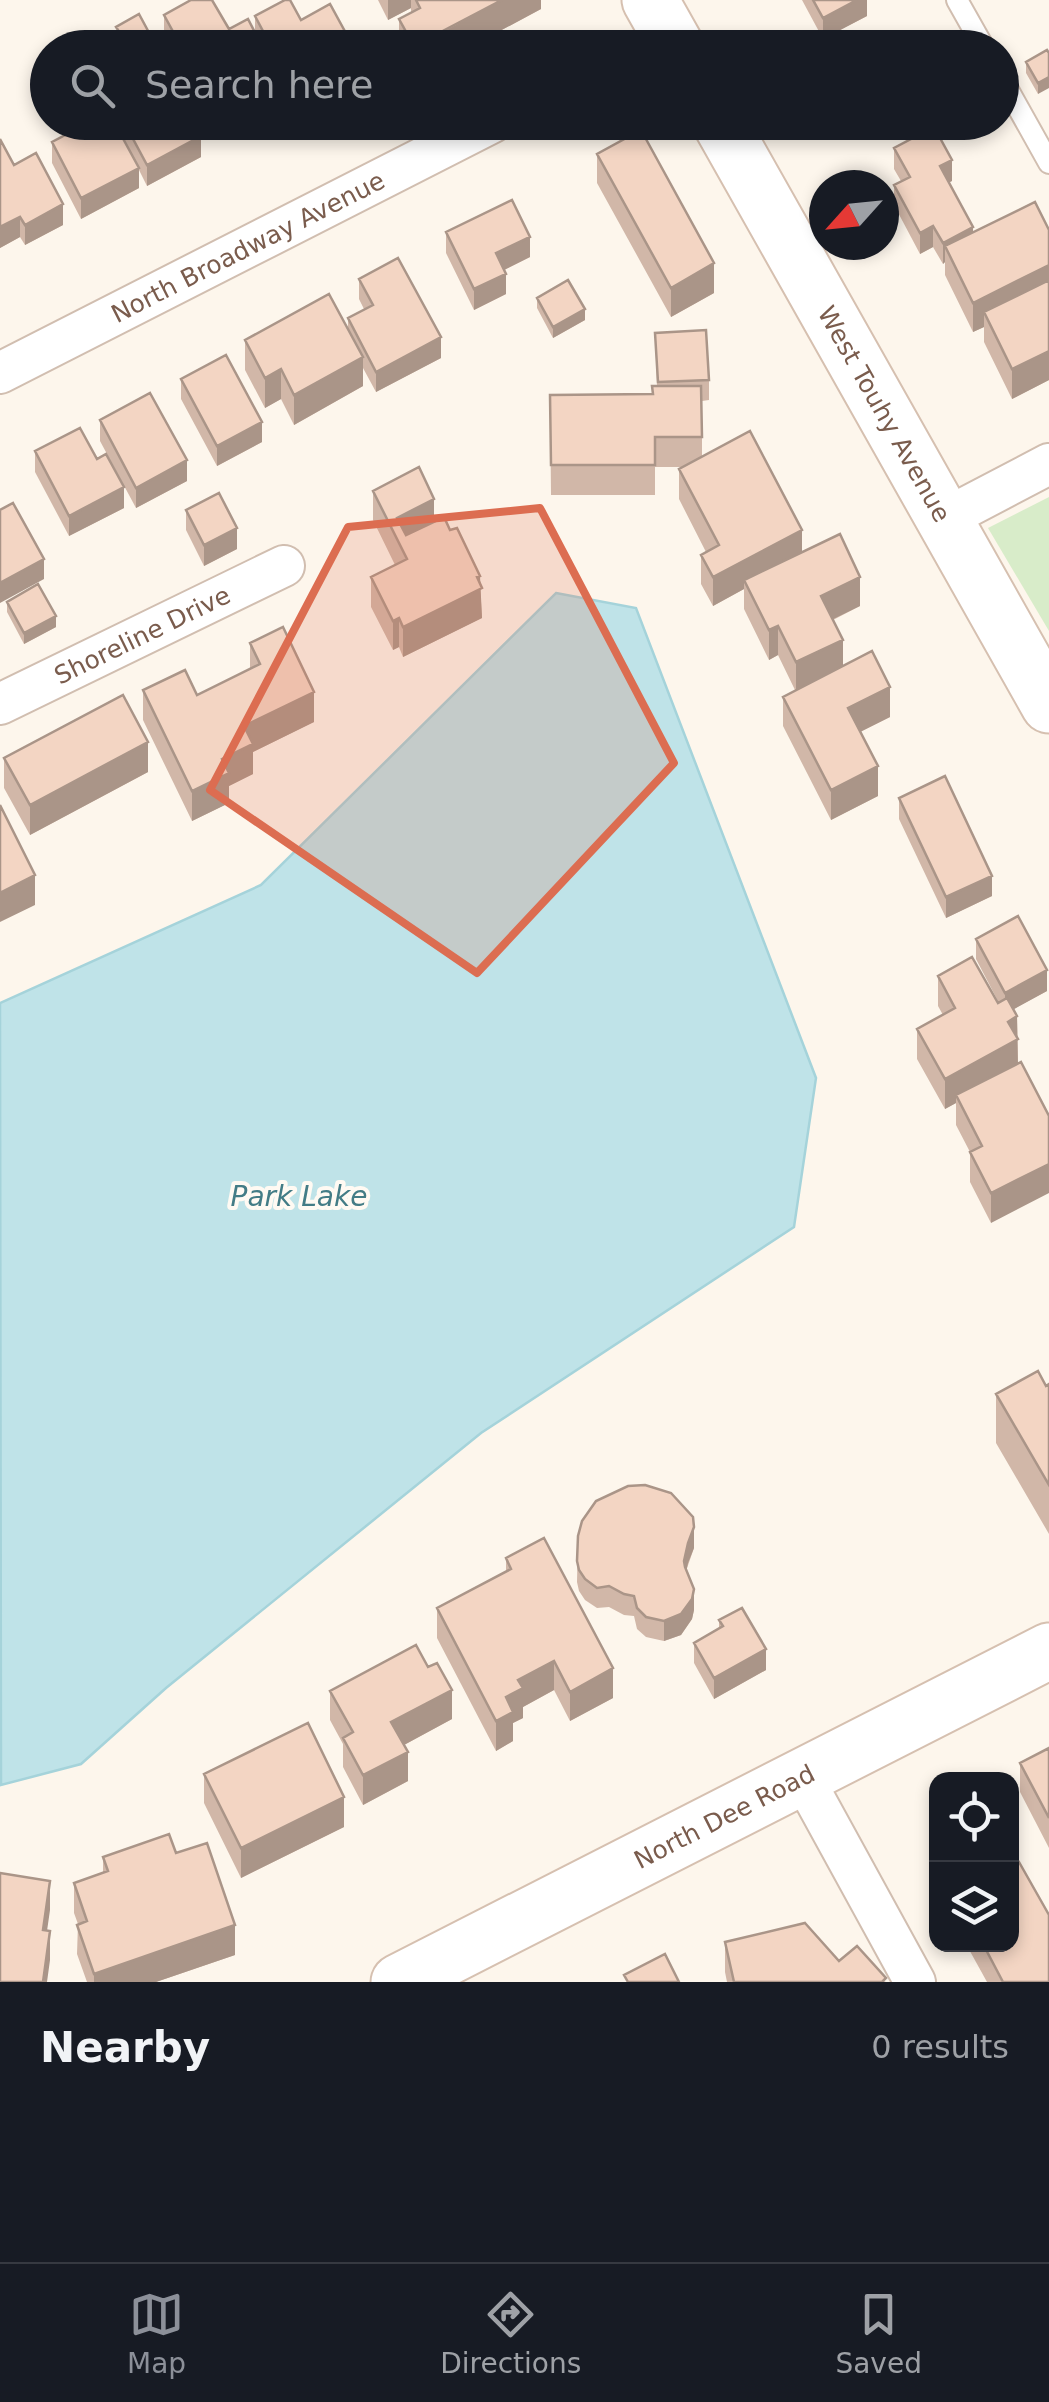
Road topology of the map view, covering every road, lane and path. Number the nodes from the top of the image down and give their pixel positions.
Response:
1 (957, 0) edge
2 (974, 30) edge
3 (1019, 110) edge
4 (458, 140) edge
5 (730, 140) edge
6 (1049, 164) edge
7 (0, 373) edge
8 (1049, 464) edge
9 (944, 519) junction
10 (284, 566) dead end
11 (0, 704) edge
12 (1049, 705) edge
13 (1049, 1651) edge
14 (802, 1776) junction
15 (399, 1982) edge
16 (916, 1982) edge

1 - 2 lane
3 - 6 lane
4 - 7 street, North Broadway Avenue
5 - 9 main road, West Touhy Avenue
8 - 9 street
9 - 12 main road, West Touhy Avenue
10 - 11 street, Shoreline Drive
13 - 14 main road, North Dee Road
14 - 15 main road, North Dee Road
14 - 16 street

